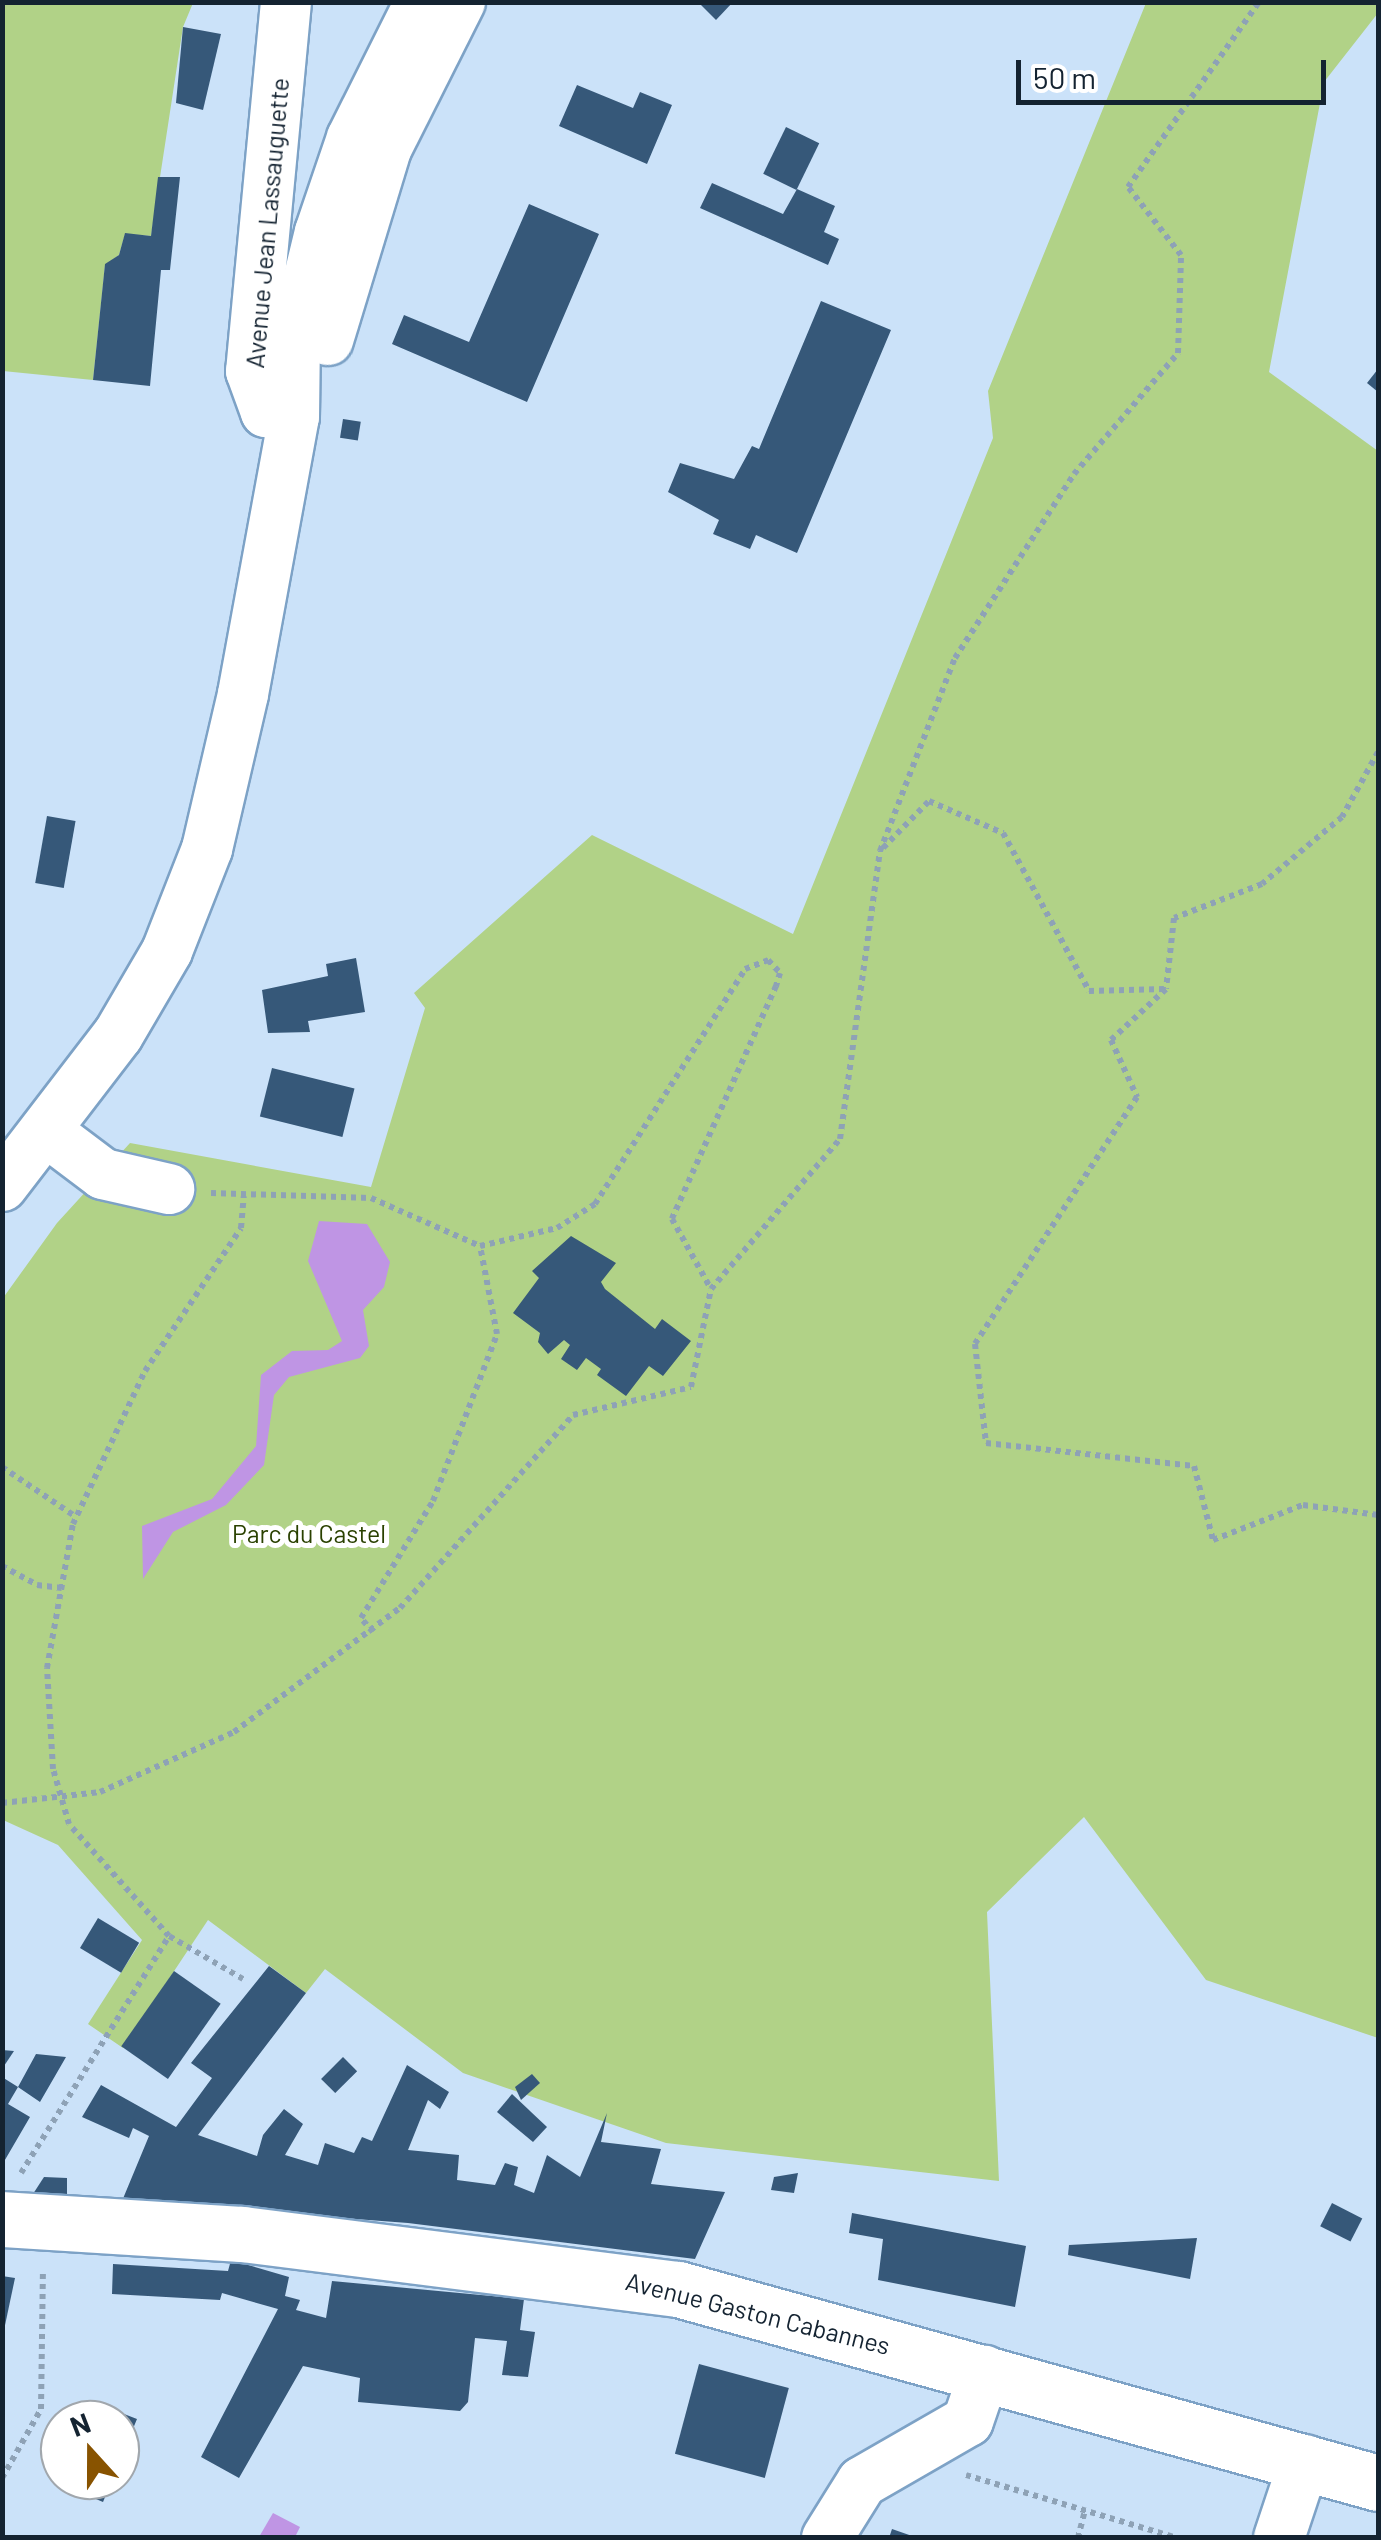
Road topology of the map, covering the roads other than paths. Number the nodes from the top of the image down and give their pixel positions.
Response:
1 (286, 2) edge
2 (420, 2) edge
3 (460, 2) edge
4 (294, 417) junction
5 (46, 1130) junction
6 (2, 1186) edge
7 (169, 1189) dead end
8 (16, 2220) edge
9 (984, 2372) junction
10 (1304, 2460) junction
11 (1378, 2483) edge
12 (827, 2538) edge
13 (1279, 2538) edge

1 - 4 street, Avenue Jean Lassauguette
2 - 4 street
3 - 4 street
4 - 5 street
5 - 6 street
5 - 7 street
8 - 9 main road, Avenue Gaston Cabannes
9 - 10 main road, Avenue Gaston Cabannes
9 - 12 street
10 - 11 main road, Avenue Gaston Cabannes
10 - 13 street

